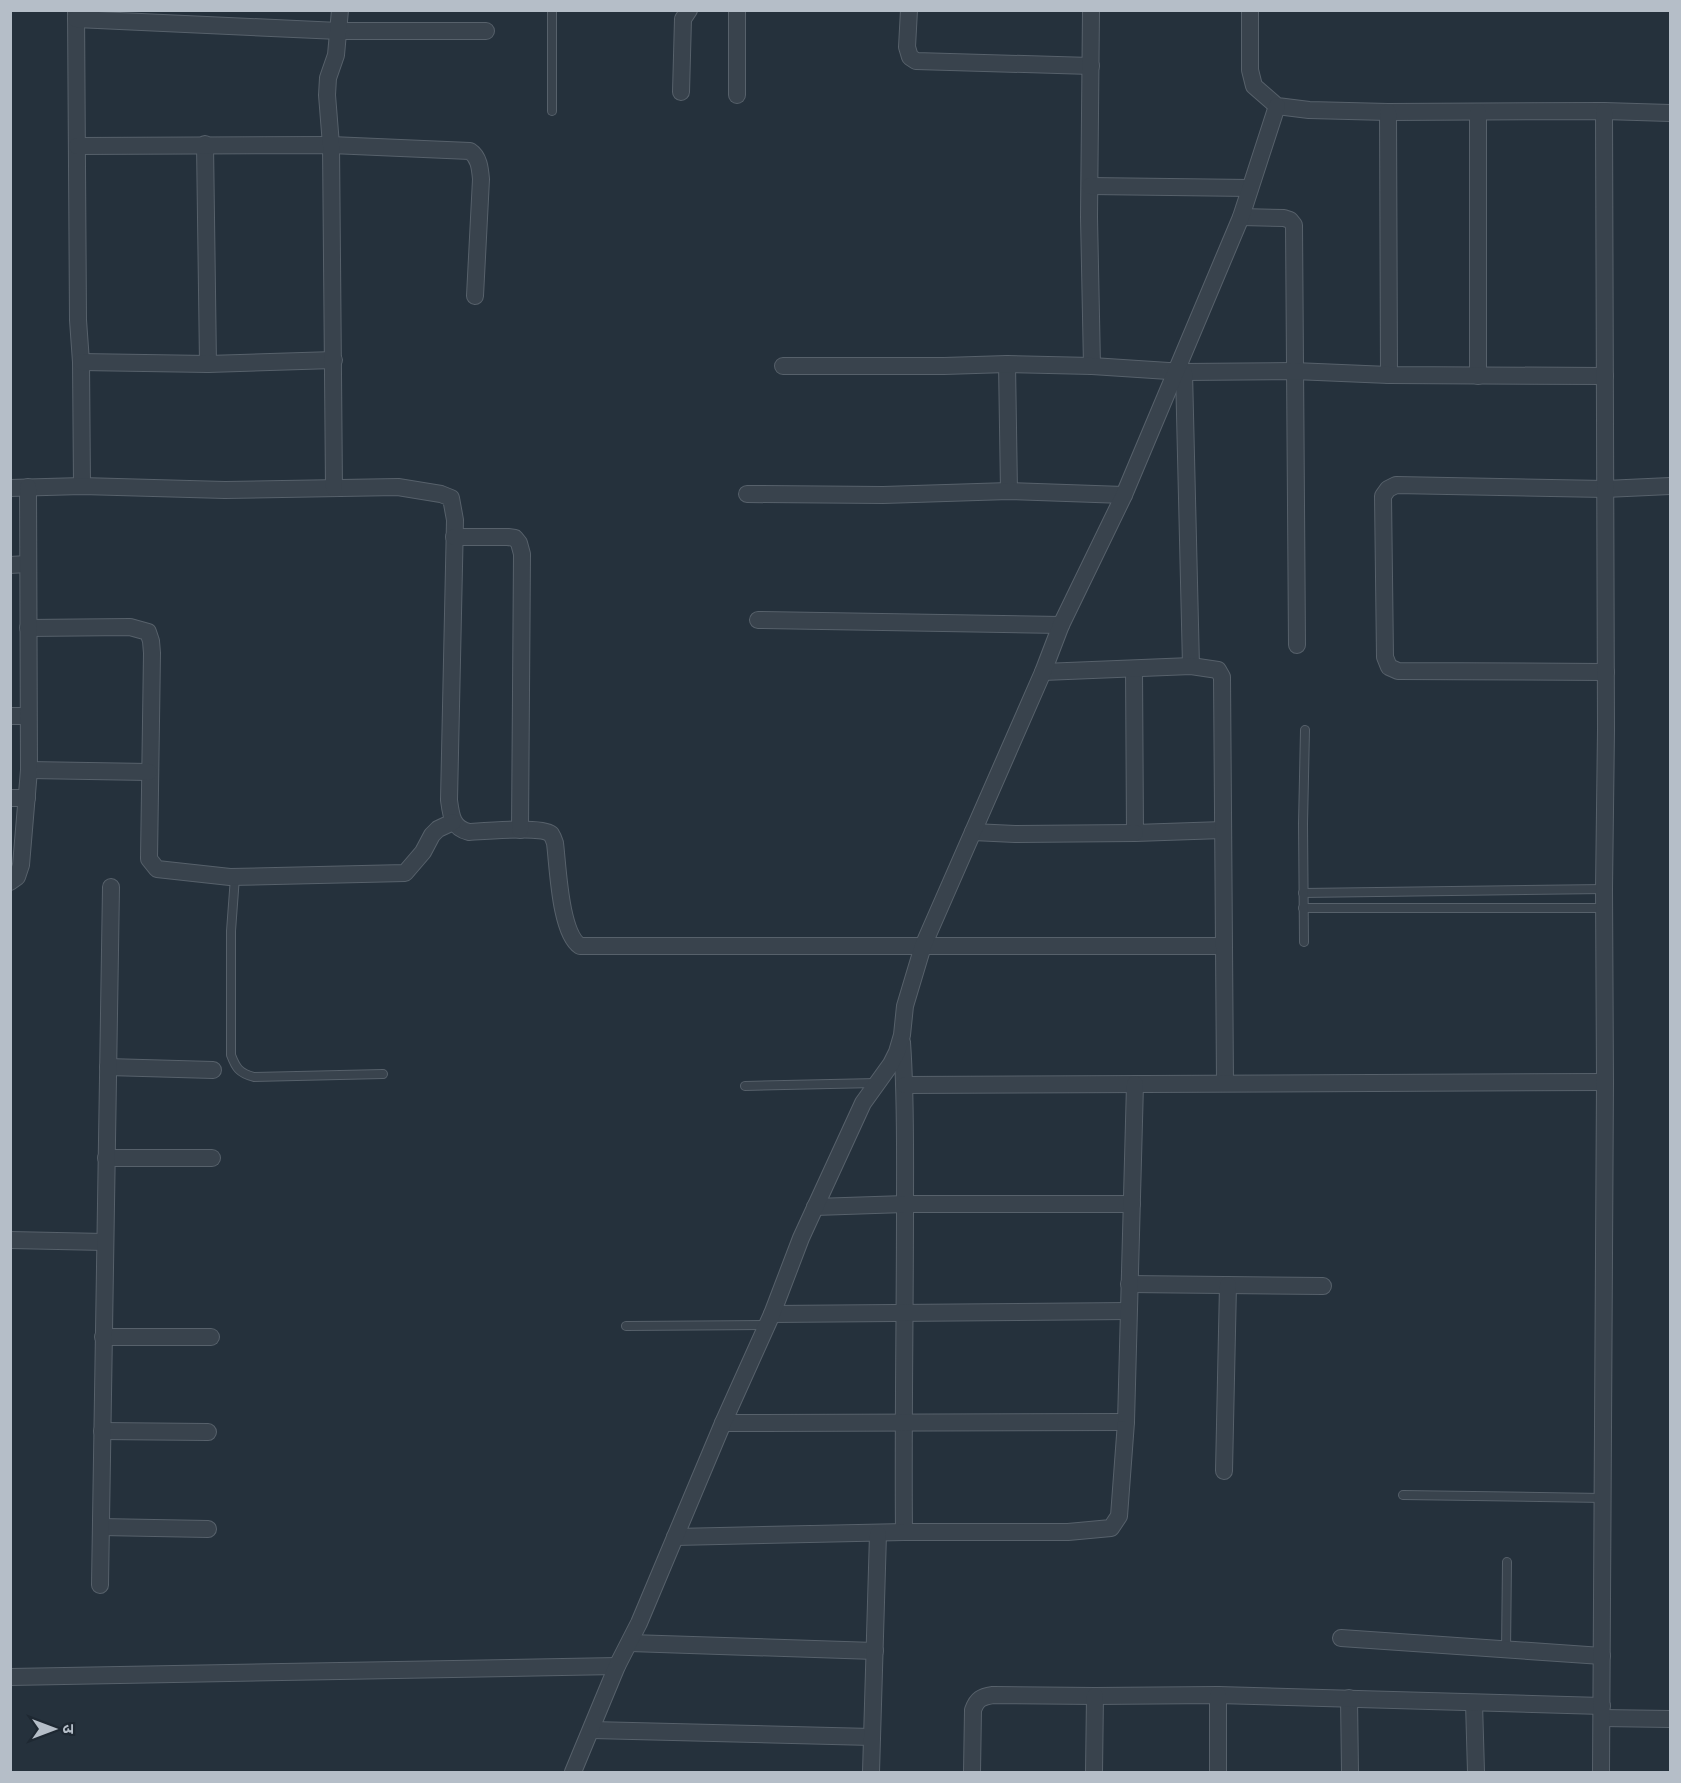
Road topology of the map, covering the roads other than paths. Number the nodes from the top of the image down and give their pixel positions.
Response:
1 (340, 10) edge
2 (552, 10) edge
3 (689, 10) edge
4 (737, 10) edge
5 (909, 10) edge
6 (1091, 10) edge
7 (1250, 10) edge
8 (76, 15) edge
9 (339, 31) junction
10 (486, 31) dead end
11 (1091, 66) junction
12 (681, 92) dead end
13 (737, 95) dead end
14 (1277, 106) junction
15 (552, 111) dead end
16 (1604, 111) junction
17 (1388, 112) junction
18 (1478, 112) junction
19 (1671, 113) edge
20 (206, 144) junction
21 (331, 145) junction
22 (77, 146) junction
23 (1090, 186) junction
24 (1250, 188) junction
25 (1241, 218) junction
26 (475, 296) dead end
27 (333, 360) junction
28 (81, 362) junction
29 (208, 364) junction
30 (1007, 364) junction
31 (783, 366) dead end
32 (1092, 366) junction
33 (1180, 371) junction
34 (1294, 371) junction
35 (1389, 375) junction
36 (1478, 376) junction
37 (1605, 376) junction
38 (82, 486) junction
39 (1671, 486) edge
40 (10, 488) edge
41 (28, 488) junction
42 (334, 488) junction
43 (1605, 489) junction
44 (1009, 491) junction
45 (747, 494) dead end
46 (1124, 495) junction
47 (454, 537) junction
48 (19, 565) edge
49 (758, 620) dead end
50 (1061, 625) junction
51 (28, 628) junction
52 (1297, 645) dead end
53 (1191, 666) junction
54 (1134, 669) junction
55 (1043, 672) junction
56 (1606, 672) junction
57 (19, 716) edge
58 (1305, 730) dead end
59 (28, 770) junction
60 (150, 772) junction
61 (19, 798) edge
62 (453, 822) junction
63 (520, 830) junction
64 (1223, 830) junction
65 (973, 832) junction
66 (1135, 833) junction
67 (235, 877) junction
68 (10, 882) edge
69 (111, 887) dead end
70 (1604, 889) junction
71 (1303, 894) junction
72 (1303, 908) junction
73 (1604, 908) junction
74 (1304, 942) dead end
75 (923, 946) junction
76 (1223, 946) junction
77 (902, 1035) junction
78 (108, 1067) junction
79 (213, 1070) dead end
80 (383, 1074) dead end
81 (1225, 1082) junction
82 (1605, 1082) junction
83 (876, 1083) junction
84 (1135, 1084) junction
85 (905, 1085) junction
86 (745, 1086) dead end
87 (106, 1158) junction
88 (212, 1158) dead end
89 (905, 1204) junction
90 (1132, 1204) junction
91 (815, 1207) junction
92 (10, 1240) edge
93 (105, 1242) junction
94 (1130, 1284) junction
95 (1228, 1285) junction
96 (1323, 1286) dead end
97 (1128, 1311) junction
98 (905, 1314) junction
99 (769, 1320) junction
100 (626, 1326) dead end
101 (103, 1337) junction
102 (211, 1337) dead end
103 (1126, 1422) junction
104 (723, 1424) junction
105 (903, 1424) junction
106 (102, 1431) junction
107 (208, 1432) dead end
108 (1224, 1471) dead end
109 (1403, 1495) dead end
110 (1603, 1498) junction
111 (101, 1527) junction
112 (208, 1529) dead end
113 (904, 1532) junction
114 (878, 1534) junction
115 (675, 1537) junction
116 (1507, 1562) dead end
117 (100, 1585) dead end
118 (1341, 1638) dead end
119 (630, 1643) junction
120 (875, 1651) junction
121 (1506, 1651) junction
122 (1602, 1656) junction
123 (617, 1666) junction
124 (10, 1677) edge
125 (1218, 1695) junction
126 (1095, 1696) junction
127 (1348, 1698) junction
128 (1474, 1703) junction
129 (1602, 1712) junction
130 (1671, 1719) edge
131 (592, 1730) junction
132 (872, 1737) junction
133 (573, 1773) edge
134 (871, 1773) edge
135 (972, 1773) edge
136 (1094, 1773) edge
137 (1218, 1773) edge
138 (1350, 1773) edge
139 (1476, 1773) edge
140 (1601, 1773) edge

1 - 9 street
2 - 15 lane
3 - 12 street
4 - 13 street
5 - 11 street
6 - 11 street
7 - 14 street
8 - 9 street
8 - 22 street
9 - 10 street
9 - 21 street
11 - 23 street
14 - 17 street
14 - 24 street
16 - 18 street
16 - 19 street
16 - 37 street
17 - 18 street
17 - 35 street
18 - 36 street
20 - 21 street
20 - 22 street
20 - 29 street
21 - 26 street
21 - 27 street
22 - 28 street
23 - 24 street
23 - 32 street
24 - 25 street
25 - 33 street
25 - 34 street
27 - 29 street
27 - 42 street
28 - 29 street
28 - 38 street
30 - 31 street
30 - 32 street
30 - 44 street
32 - 33 street
33 - 34 street
33 - 46 street
33 - 53 street
34 - 35 street
34 - 52 street
35 - 36 street
36 - 37 street
37 - 43 street
38 - 41 street
38 - 42 street
39 - 43 street
40 - 41 street
41 - 48 street
42 - 47 street
43 - 56 street
43 - 56 street
44 - 45 street
44 - 46 street
46 - 50 street
47 - 62 street
47 - 63 street
48 - 51 street
49 - 50 street
50 - 55 street
51 - 57 street
51 - 60 street
53 - 54 street
53 - 64 street
54 - 55 street
54 - 66 street
55 - 65 street
56 - 70 street
57 - 59 street
58 - 71 lane
59 - 60 street
59 - 61 street
60 - 67 street
61 - 68 street
62 - 63 street
62 - 67 street
63 - 75 street
64 - 66 street
64 - 76 street
65 - 66 street
65 - 75 street
67 - 80 lane
69 - 78 street
70 - 71 lane
70 - 73 street
71 - 72 lane
72 - 73 lane
72 - 74 lane
73 - 82 street
75 - 76 street
75 - 77 street
76 - 81 street
77 - 83 street
77 - 85 street
78 - 79 street
78 - 87 street
81 - 82 street
81 - 84 street
82 - 110 street
83 - 86 lane
83 - 91 street
84 - 85 street
84 - 90 street
85 - 89 street
87 - 88 street
87 - 93 street
89 - 90 street
89 - 91 street
89 - 98 street
90 - 94 street
91 - 99 street
92 - 93 street
93 - 101 street
94 - 95 street
94 - 97 street
95 - 96 street
95 - 108 street
97 - 98 street
97 - 103 street
98 - 99 street
98 - 105 street
99 - 100 lane
99 - 104 street
101 - 102 street
101 - 106 street
103 - 105 street
103 - 113 street
104 - 105 street
104 - 115 street
105 - 113 street
106 - 107 street
106 - 111 street
109 - 110 lane
110 - 122 street
111 - 112 street
111 - 117 street
113 - 114 street
114 - 115 street
114 - 120 street
115 - 119 street
116 - 121 lane
118 - 121 street
119 - 120 street
119 - 123 street
120 - 132 street
121 - 122 street
122 - 129 street
123 - 124 street
123 - 131 street
125 - 126 street
125 - 127 street
125 - 137 street
126 - 135 street
126 - 136 street
127 - 128 street
127 - 138 street
128 - 129 street
128 - 139 street
129 - 130 street
129 - 140 street
131 - 132 street
131 - 133 street
132 - 134 street

